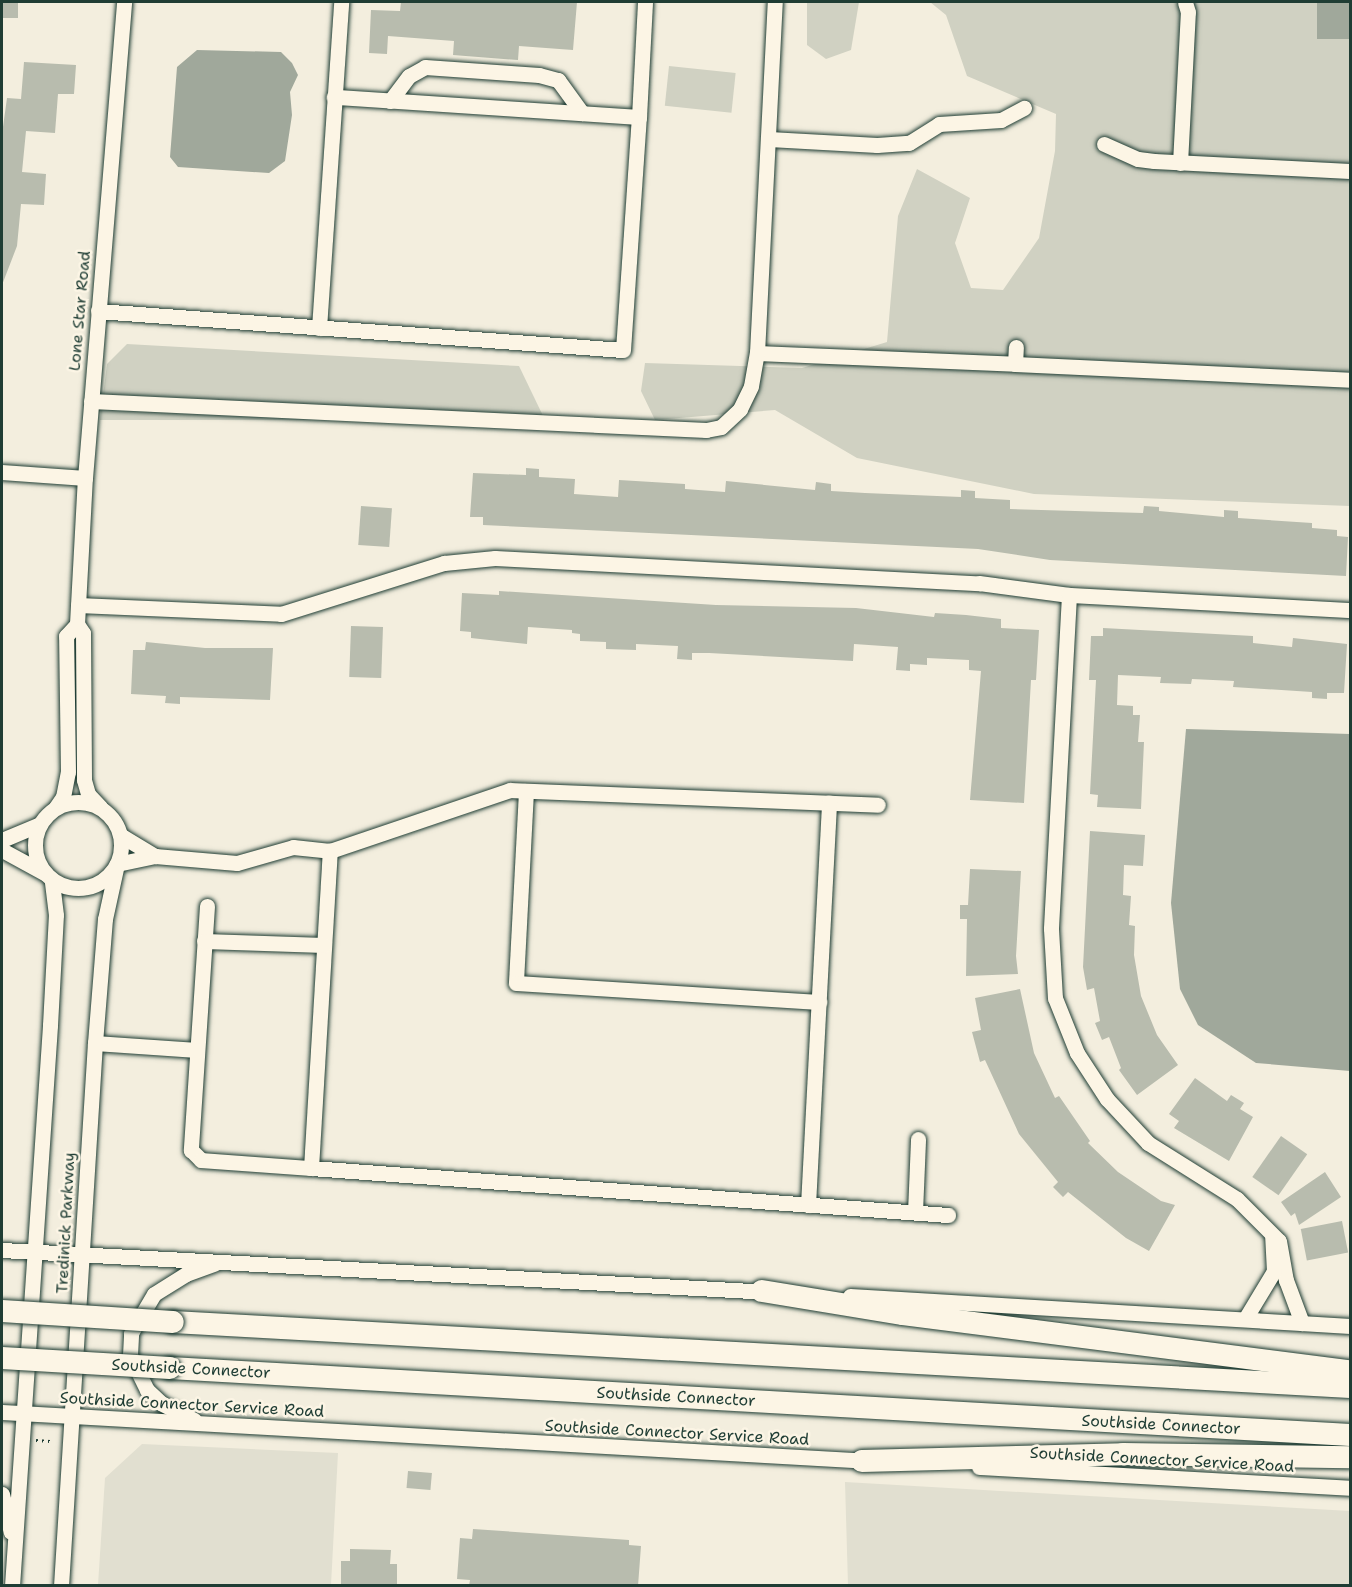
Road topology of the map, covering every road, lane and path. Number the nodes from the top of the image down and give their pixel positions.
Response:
1 (124, 2) edge
2 (341, 2) edge
3 (645, 2) edge
4 (776, 2) edge
5 (1185, 2) edge
6 (334, 97) junction
7 (390, 100) junction
8 (1024, 108) dead end
9 (582, 113) junction
10 (639, 117) junction
11 (769, 139) junction
12 (1104, 144) dead end
13 (1180, 163) junction
14 (1350, 171) edge
15 (98, 311) junction
16 (319, 328) junction
17 (1016, 347) dead end
18 (757, 353) junction
19 (1015, 364) junction
20 (1350, 380) edge
21 (91, 401) junction
22 (2, 472) edge
23 (85, 478) junction
24 (1069, 595) junction
25 (78, 605) junction
26 (1350, 610) edge
27 (76, 624) junction
28 (526, 791) junction
29 (828, 803) junction
30 (878, 805) dead end
31 (56, 807) junction
32 (100, 807) junction
33 (40, 824) junction
34 (120, 835) junction
35 (2, 840) edge
36 (2, 850) edge
37 (330, 851) junction
38 (155, 856) junction
39 (117, 864) junction
40 (49, 877) junction
41 (207, 906) dead end
42 (204, 940) junction
43 (324, 945) junction
44 (819, 1002) junction
45 (95, 1043) junction
46 (197, 1050) junction
47 (918, 1139) dead end
48 (311, 1168) junction
49 (808, 1205) junction
50 (915, 1212) junction
51 (948, 1215) dead end
52 (1272, 1236) junction
53 (2, 1250) edge
54 (35, 1252) junction
55 (81, 1254) junction
56 (223, 1261) junction
57 (762, 1291) junction
58 (2, 1311) edge
59 (1245, 1319) junction
60 (1302, 1323) junction
61 (1350, 1326) edge
62 (2, 1358) edge
63 (1350, 1371) edge
64 (1350, 1387) edge
65 (2, 1412) edge
66 (25, 1414) junction
67 (75, 1416) junction
68 (201, 1423) junction
69 (1350, 1436) edge
70 (32, 1440) dead end
71 (50, 1442) dead end
72 (1350, 1457) edge
73 (862, 1461) junction
74 (1350, 1488) edge
75 (2, 1494) edge
76 (15, 1546) junction
77 (12, 1586) edge
78 (61, 1586) edge

1 - 15 street, Lone Star Road
2 - 6 street
3 - 10 street
4 - 11 street
5 - 13 street
6 - 7 street
6 - 16 street
7 - 9 street
7 - 9 street
8 - 11 street
9 - 10 street
10 - 16 street
11 - 18 street
12 - 13 street
13 - 14 street
15 - 16 street
15 - 21 street, Lone Star Road
17 - 19 street
18 - 19 street
18 - 21 street
19 - 20 street
21 - 23 street, Lone Star Road
22 - 23 street
23 - 25 street, Lone Star Road
24 - 25 street
24 - 26 street
24 - 52 street
25 - 27 street, Lone Star Road
27 - 31 street, Lone Star Road
27 - 32 street, Lone Star Road
28 - 29 street
28 - 37 street
28 - 44 street
29 - 30 street
29 - 44 street
31 - 32 street
31 - 33 street
32 - 34 street
33 - 35 street
33 - 40 street
34 - 38 street
34 - 39 street
36 - 40 street
37 - 38 street
37 - 43 street
38 - 39 street
39 - 40 street
39 - 45 street, Tredinick Parkway
40 - 54 street, Tredinick Parkway
41 - 42 street
42 - 43 street
42 - 46 street
43 - 48 street
44 - 49 street
45 - 46 street
45 - 55 street, Tredinick Parkway
46 - 48 street
47 - 50 street
48 - 49 street
49 - 50 street
50 - 51 street
52 - 59 street
52 - 60 street
53 - 54 street
54 - 55 street
54 - 66 street, Tredinick Parkway
55 - 56 street
55 - 67 street, Tredinick Parkway
56 - 57 street
56 - 68 street
57 - 59 street
57 - 63 highway
58 - 64 highway, bridge
59 - 60 street
60 - 61 street
62 - 69 highway, Southside Connector, bridge
65 - 66 street, Southside Connector Service Road
66 - 67 street, Southside Connector Service Road
66 - 76 street, Tredinick Parkway
67 - 68 street, Southside Connector Service Road
67 - 78 street, Tredinick Parkway
68 - 73 street, Southside Connector Service Road
70 - 71 path
72 - 73 highway
73 - 74 street, Southside Connector Service Road
75 - 76 street
76 - 77 street, Tredinick Parkway

